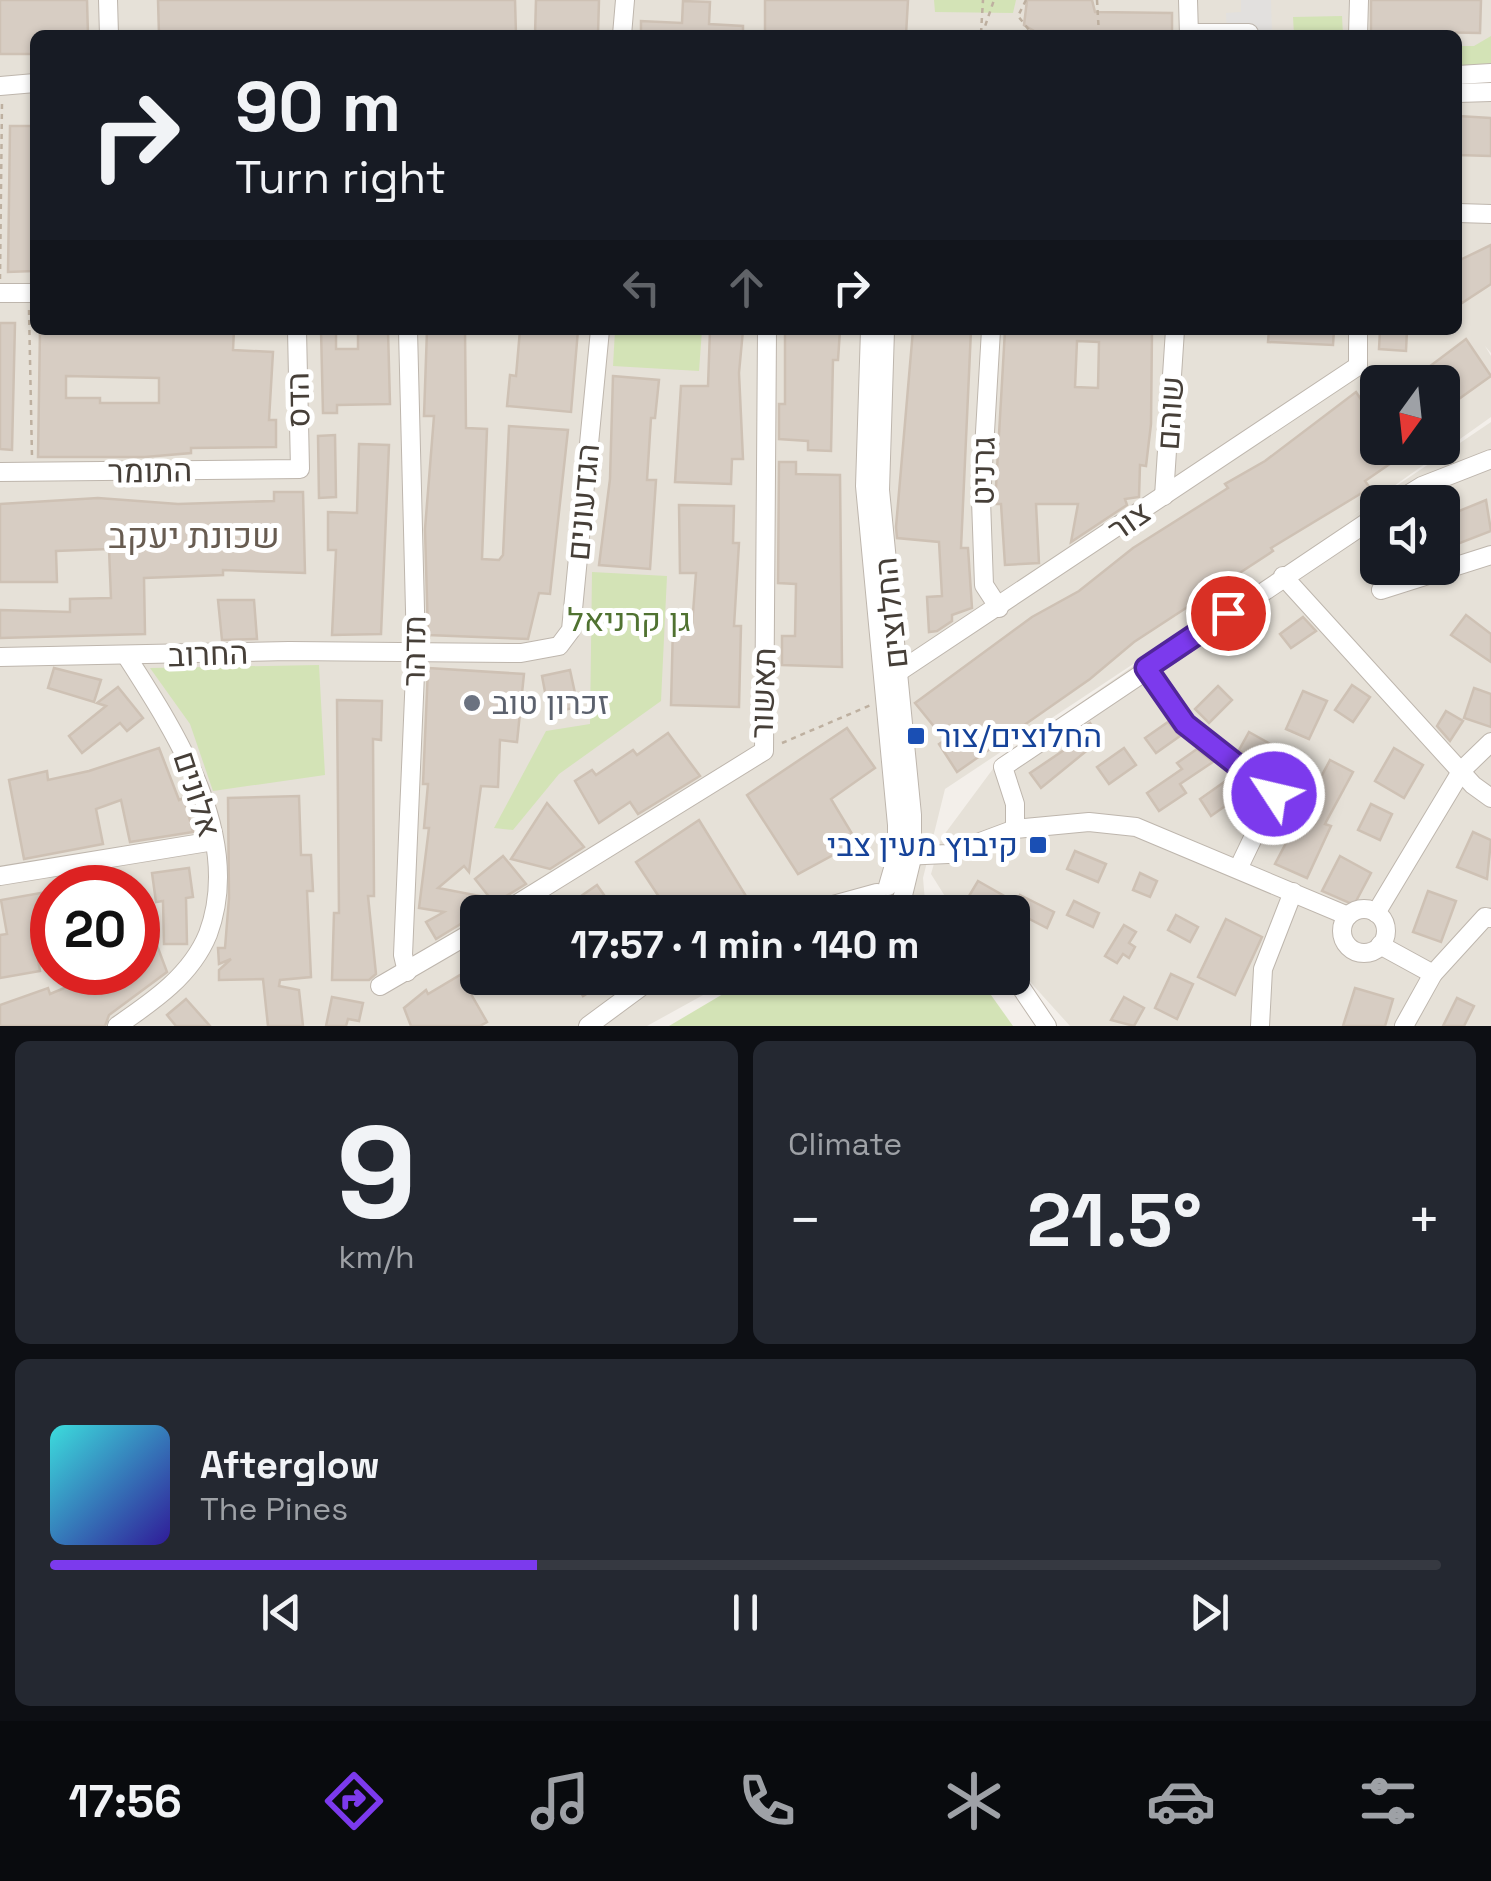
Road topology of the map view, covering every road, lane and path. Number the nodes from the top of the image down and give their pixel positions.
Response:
1 (108, 0) edge
2 (625, 0) edge
3 (983, 0) edge
4 (994, 0) edge
5 (1026, 0) edge
6 (1097, 0) edge
7 (1188, 0) edge
8 (1359, 0) edge
9 (109, 30) edge
10 (622, 30) edge
11 (981, 30) edge
12 (983, 30) edge
13 (1029, 30) edge
14 (1100, 30) edge
15 (1189, 30) edge
16 (1358, 30) edge
17 (1491, 74) edge
18 (1462, 75) edge
19 (14, 84) edge
20 (1491, 92) edge
21 (1462, 94) edge
22 (1491, 214) edge
23 (1462, 217) edge
24 (0, 293) edge
25 (30, 293) edge
26 (32, 335) edge
27 (297, 335) edge
28 (408, 335) edge
29 (600, 335) edge
30 (767, 335) edge
31 (870, 335) edge
32 (884, 335) edge
33 (992, 335) edge
34 (1175, 335) edge
35 (1358, 335) edge
36 (1491, 459) edge
37 (300, 470) joint
38 (0, 472) edge
39 (32, 472) junction
40 (1425, 485) edge
41 (1164, 496) junction
42 (1360, 526) edge
43 (1491, 555) edge
44 (1282, 576) junction
45 (1381, 590) dead end
46 (998, 608) junction
47 (416, 650) junction
48 (0, 657) edge
49 (127, 657) junction
50 (1146, 668) junction
51 (898, 673) junction
52 (886, 698) junction
53 (1491, 742) edge
54 (764, 751) junction
55 (1462, 770) junction
56 (1491, 798) edge
57 (1015, 830) junction
58 (214, 841) junction
59 (904, 856) junction
60 (1239, 867) junction
61 (0, 876) edge
62 (1294, 892) junction
63 (531, 895) edge
64 (893, 895) edge
65 (1376, 912) junction
66 (1348, 916) junction
67 (1488, 918) edge
68 (460, 940) edge
69 (1380, 945) junction
70 (408, 972) junction
71 (1434, 974) junction
72 (380, 986) dead end
73 (630, 995) edge
74 (1026, 995) edge
75 (118, 1026) edge
76 (588, 1026) edge
77 (1047, 1026) edge
78 (1260, 1026) edge
79 (1404, 1026) edge

1 - 9 street
2 - 10 street
3 - 11 path
4 - 12 path
5 - 13 path
6 - 14 path
7 - 15 street
8 - 16 street
17 - 18 street
19 - 24 path
20 - 21 street
22 - 23 street
24 - 25 street
26 - 39 path
27 - 37 street, הדס
28 - 47 street, תדהר
29 - 47 street, הגדעונים
30 - 54 street, תאשור
31 - 52 street, החלוצים
32 - 51 street, החלוצים
33 - 46 street, גרניט
34 - 41 street, שוהם
35 - 41 street, צור
36 - 40 street
37 - 39 street, התומר
38 - 39 street, התומר
41 - 46 street, צור
42 - 44 street
43 - 45 street
44 - 50 street
44 - 55 street
46 - 51 street, צור
47 - 49 street, החרוב
47 - 70 street, תדהר
48 - 49 street, החרוב
49 - 58 street, אלונים
50 - 57 street
50 - 60 street
51 - 59 street, החלוצים
52 - 54 path
52 - 59 street, החלוצים
53 - 55 street
54 - 63 street, תאשור
55 - 56 street
55 - 65 street
57 - 59 street
57 - 60 street
58 - 61 street
58 - 75 street, אלונים
59 - 64 street, החלוצים
60 - 62 street
62 - 66 street
62 - 78 street
65 - 66 street
65 - 69 street
66 - 69 street
67 - 71 street
68 - 70 street
69 - 71 street
70 - 72 street
71 - 79 street
73 - 76 street
74 - 77 street

